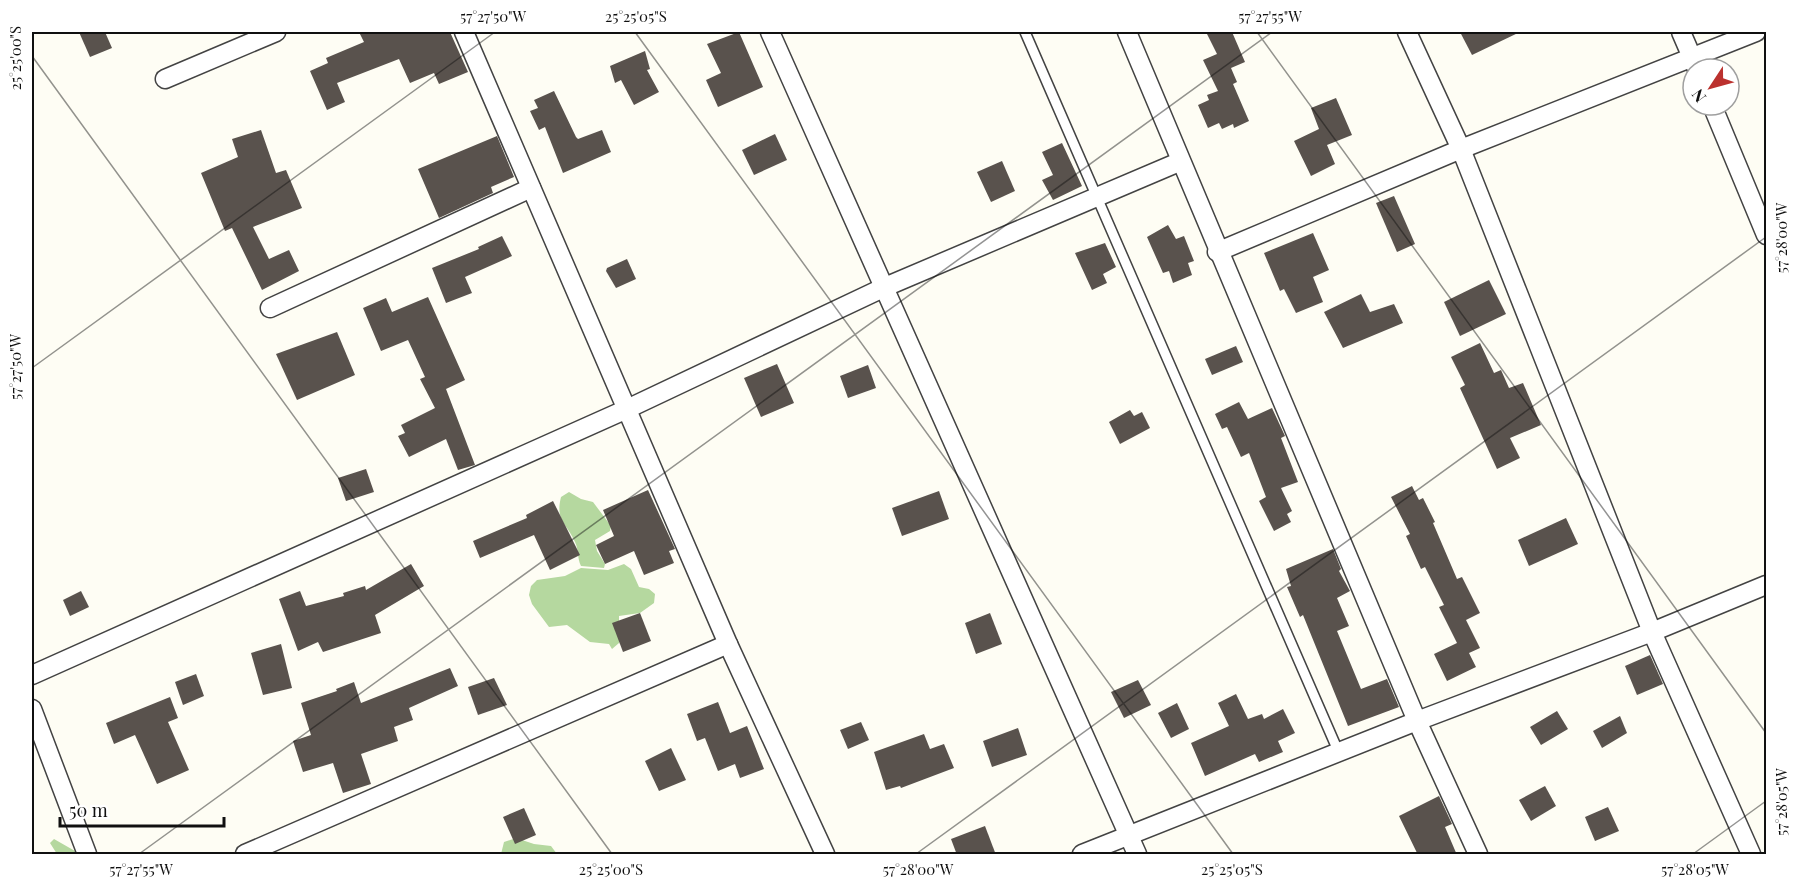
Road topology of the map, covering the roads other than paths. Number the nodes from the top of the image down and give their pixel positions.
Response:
1 (276, 32) edge
2 (464, 32) edge
3 (771, 32) edge
4 (1025, 32) edge
5 (1126, 32) edge
6 (1407, 32) edge
7 (1681, 32) edge
8 (1756, 32) edge
9 (1692, 57) edge
10 (1707, 57) edge
11 (1681, 68) edge
12 (165, 79) dead end
13 (1717, 117) edge
14 (1461, 149) junction
15 (1179, 162) junction
16 (531, 188) junction
17 (1096, 197) junction
18 (1767, 235) edge
19 (1217, 252) junction
20 (885, 287) junction
21 (270, 308) dead end
22 (627, 409) junction
23 (1767, 585) edge
24 (1652, 632) junction
25 (728, 644) junction
26 (32, 675) edge
27 (32, 709) edge
28 (1417, 721) junction
29 (1339, 753) junction
30 (1128, 834) junction
31 (87, 855) edge
32 (245, 855) edge
33 (825, 855) edge
34 (1082, 855) edge
35 (1137, 855) edge
36 (1478, 855) edge
37 (1751, 855) edge

1 - 12 street
2 - 16 street
3 - 20 street
4 - 17 lane
5 - 15 street
6 - 14 street
7 - 9 street
8 - 10 street
11 - 14 street
13 - 18 street
14 - 19 street
14 - 24 street
15 - 17 street
15 - 19 street
16 - 21 street
16 - 22 street
17 - 20 street
17 - 29 lane
19 - 28 street
20 - 22 street
20 - 30 street
22 - 25 street
22 - 26 street
23 - 24 street
24 - 28 street
24 - 37 street
25 - 32 street
25 - 33 street
27 - 31 street
28 - 29 street
28 - 36 street
29 - 30 street
30 - 34 street
30 - 35 street

